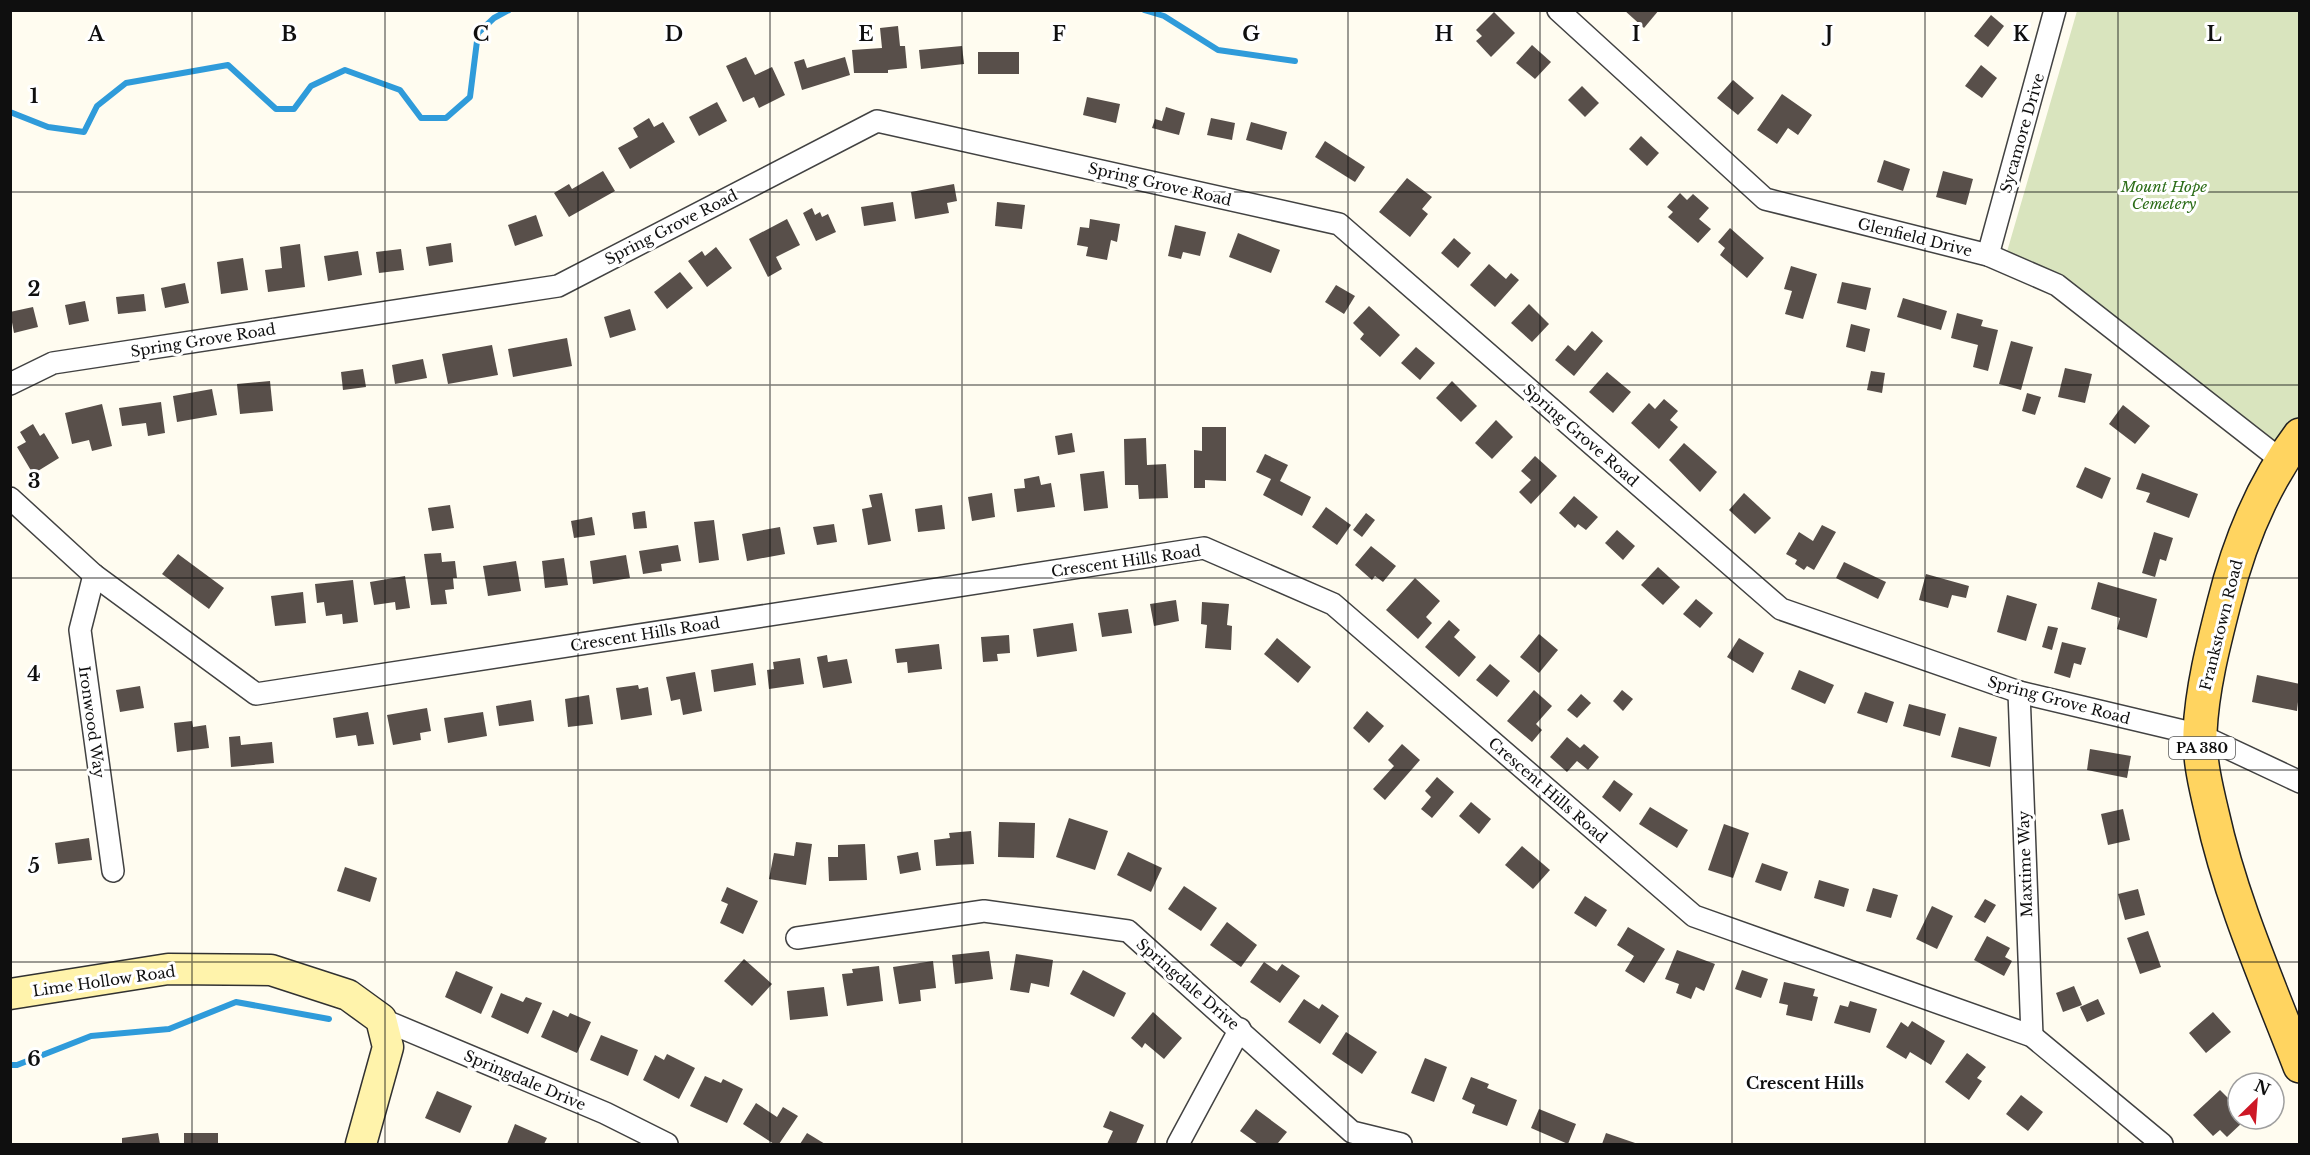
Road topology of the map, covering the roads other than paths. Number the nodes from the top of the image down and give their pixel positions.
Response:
1 (1558, 10) edge
2 (2055, 10) edge
3 (1988, 255) junction
4 (10, 384) edge
5 (2295, 442) edge
6 (10, 498) edge
7 (94, 575) junction
8 (2019, 692) junction
9 (2200, 735) junction
10 (2300, 782) edge
11 (113, 871) dead end
12 (797, 938) dead end
13 (10, 994) edge
14 (381, 1019) junction
15 (1240, 1029) junction
16 (2032, 1036) junction
17 (2300, 1066) edge
18 (362, 1144) edge
19 (667, 1144) edge
20 (1178, 1144) edge
21 (1401, 1144) edge
22 (2162, 1144) edge

1 - 3 street, Glenfield Drive
2 - 3 street, Sycamore Drive
3 - 5 street, Glenfield Drive
4 - 8 street, Spring Grove Road
5 - 9 main road, Frankstown Road / PA 380
6 - 7 street, Crescent Hills Road
7 - 11 street, Ironwood Way
7 - 16 street, Crescent Hills Road
8 - 9 street, Spring Grove Road
8 - 16 street, Maxtime Way
9 - 10 street, Spring Grove Road
9 - 17 main road, Frankstown Road / PA 380
12 - 15 street, Springdale Drive
13 - 14 street, Lime Hollow Road
14 - 18 street
14 - 19 street, Springdale Drive
15 - 20 street
15 - 21 street, Springdale Drive
16 - 22 street, Crescent Hills Road

